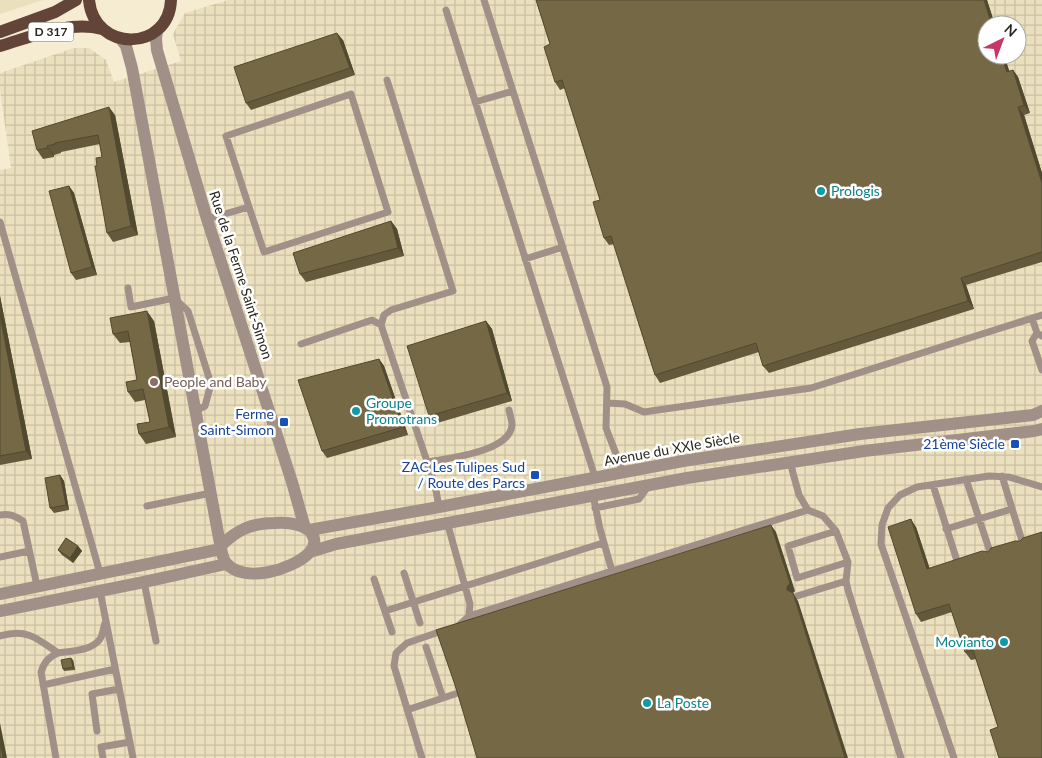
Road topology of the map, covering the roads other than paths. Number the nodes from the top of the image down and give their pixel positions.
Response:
1 (76, 0) edge
2 (89, 0) edge
3 (484, 0) edge
4 (172, 1) edge
5 (446, 10) dead end
6 (102, 29) junction
7 (156, 30) junction
8 (0, 32) edge
9 (121, 39) junction
10 (0, 46) edge
11 (386, 80) dead end
12 (513, 91) junction
13 (475, 102) junction
14 (249, 207) junction
15 (207, 220) junction
16 (0, 222) edge
17 (563, 247) junction
18 (525, 259) junction
19 (128, 288) dead end
20 (174, 298) junction
21 (1042, 315) edge
22 (1032, 318) junction
23 (381, 325) junction
24 (1040, 335) edge
25 (301, 344) dead end
26 (1042, 370) edge
27 (607, 403) junction
28 (509, 410) dead end
29 (195, 411) junction
30 (1042, 411) edge
31 (1042, 429) edge
32 (428, 462) junction
33 (790, 462) junction
34 (623, 472) junction
35 (1002, 476) junction
36 (594, 477) junction
37 (966, 480) junction
38 (933, 485) junction
39 (1042, 487) edge
40 (211, 493) junction
41 (594, 502) junction
42 (147, 506) dead end
43 (439, 508) junction
44 (1012, 509) junction
45 (808, 510) junction
46 (0, 515) edge
47 (979, 519) junction
48 (447, 522) junction
49 (307, 529) junction
50 (946, 529) junction
51 (836, 530) junction
52 (603, 542) junction
53 (1023, 544) edge
54 (221, 547) junction
55 (29, 551) junction
56 (310, 552) junction
57 (991, 555) edge
58 (0, 557) edge
59 (848, 562) junction
60 (226, 564) junction
61 (958, 564) edge
62 (612, 571) junction
63 (100, 573) junction
64 (404, 573) dead end
65 (374, 578) dead end
66 (144, 582) junction
67 (846, 582) junction
68 (37, 586) junction
69 (465, 586) junction
70 (100, 591) junction
71 (0, 594) edge
72 (797, 596) dead end
73 (413, 602) junction
74 (0, 611) edge
75 (385, 611) junction
76 (469, 616) junction
77 (105, 620) junction
78 (420, 623) dead end
79 (392, 632) dead end
80 (0, 636) edge
81 (156, 641) dead end
82 (426, 647) dead end
83 (58, 653) junction
84 (115, 669) junction
85 (43, 685) junction
86 (120, 689) junction
87 (455, 694) edge
88 (443, 698) junction
89 (407, 710) junction
90 (97, 730) dead end
91 (130, 742) junction
92 (56, 758) edge
93 (103, 758) edge
94 (133, 758) edge
95 (422, 758) edge
96 (901, 758) edge
97 (954, 758) edge

1 - 8 main road, D 317
2 - 6 main road
3 - 12 lane
4 - 7 main road
5 - 13 lane
6 - 9 main road
6 - 10 main road, D 317
7 - 9 main road
7 - 15 street, Rue de la Ferme Saint-Simon
9 - 20 street
11 - 23 lane
12 - 13 lane
12 - 17 lane
13 - 18 lane
14 - 14 lane
14 - 15 lane
15 - 49 street, Rue de la Ferme Saint-Simon
16 - 63 lane
17 - 18 lane
17 - 27 lane
18 - 36 lane
19 - 20 lane
20 - 29 street
20 - 29 lane
21 - 22 lane
22 - 24 lane
22 - 27 lane
23 - 25 lane
23 - 32 lane
24 - 26 lane
27 - 34 lane
28 - 32 lane
29 - 40 street
30 - 34 street, Avenue du XXIe Siècle
31 - 33 street
32 - 43 lane
33 - 41 street
33 - 45 lane
34 - 36 street, Avenue du XXIe Siècle
35 - 37 lane
35 - 39 lane
35 - 44 lane
36 - 43 street, Avenue du XXIe Siècle
37 - 38 lane
37 - 47 lane
38 - 50 lane
38 - 97 lane
40 - 42 lane
40 - 54 street
41 - 48 street
41 - 52 lane
43 - 49 street, Avenue du XXIe Siècle
44 - 47 lane
44 - 53 lane
45 - 51 lane
45 - 62 lane
46 - 55 lane
47 - 50 lane
47 - 57 lane
48 - 56 street
48 - 69 lane
49 - 54 street
49 - 56 street, Rue de la Ferme Saint-Simon
50 - 61 lane
51 - 59 lane
51 - 59 lane
52 - 62 lane
52 - 69 lane
54 - 60 street
54 - 63 street
55 - 58 lane
55 - 68 lane
56 - 60 street
59 - 67 lane
60 - 66 street
62 - 76 lane
63 - 68 street
64 - 73 lane
65 - 75 lane
66 - 70 street
66 - 81 lane
67 - 72 lane
67 - 96 lane
68 - 71 street
69 - 73 lane
69 - 76 lane
70 - 74 street
70 - 77 lane
73 - 75 lane
73 - 78 lane
75 - 79 lane
76 - 89 lane
77 - 83 lane
77 - 84 lane
80 - 83 lane
82 - 88 lane
83 - 85 lane
84 - 85 lane
84 - 86 lane
85 - 92 lane
86 - 90 lane
86 - 91 lane
87 - 88 lane
88 - 89 lane
89 - 95 lane
91 - 93 lane
91 - 94 lane

